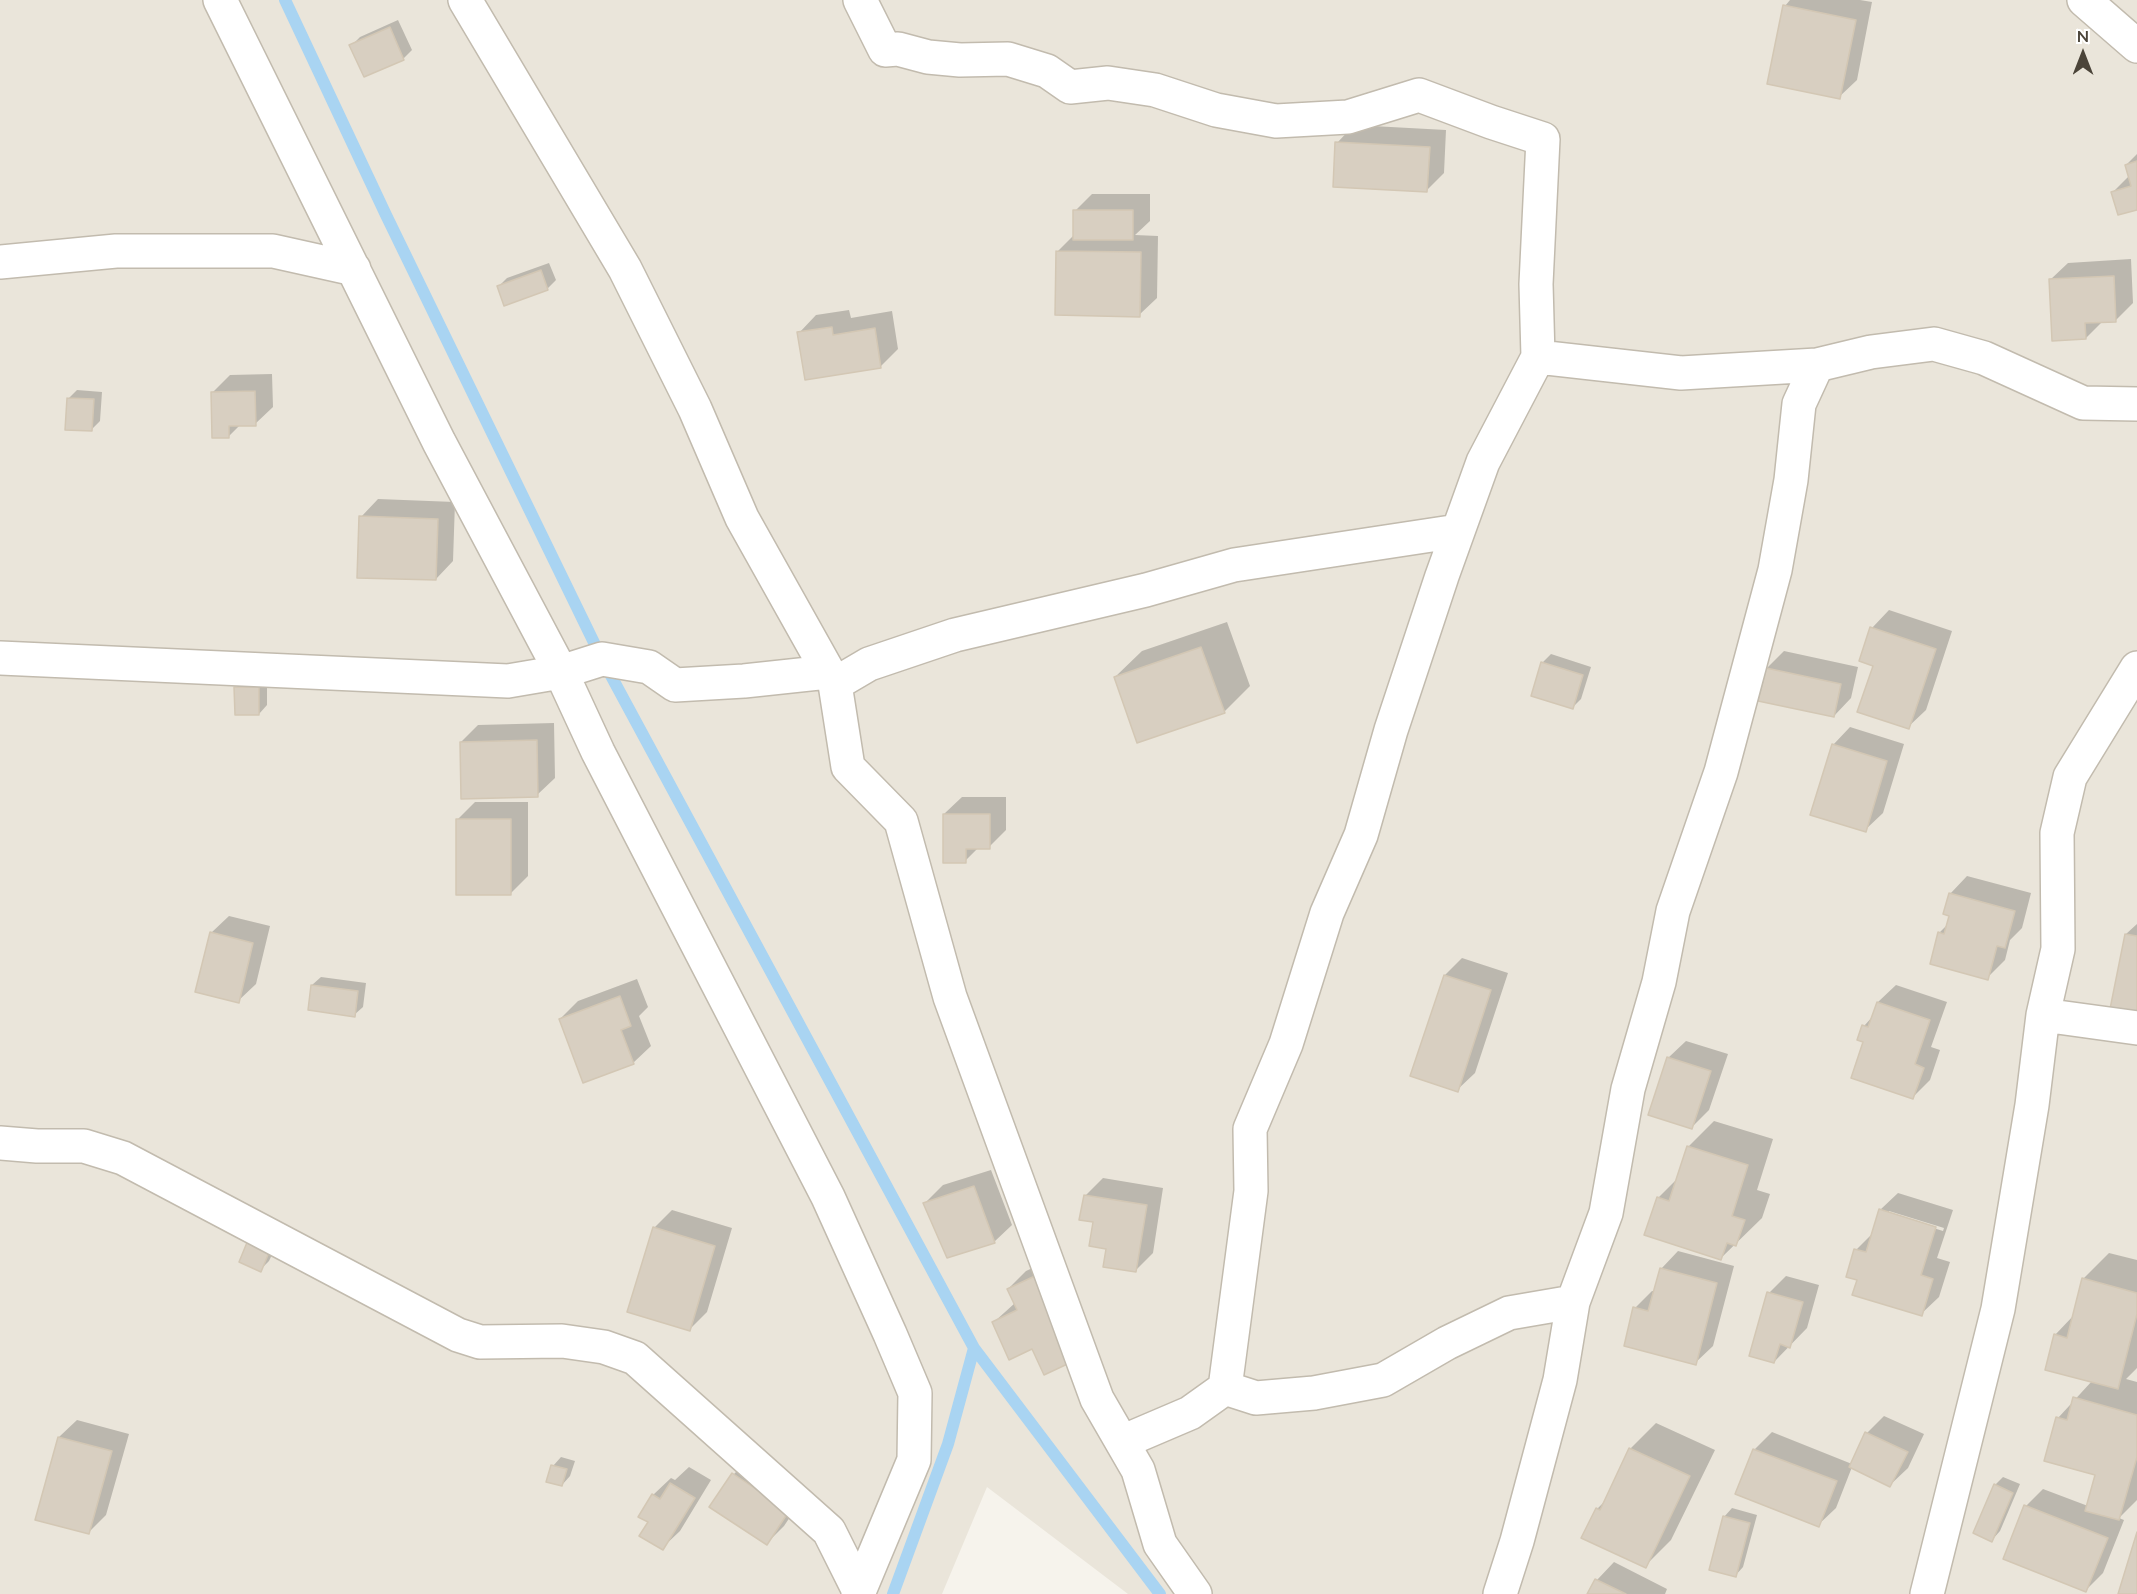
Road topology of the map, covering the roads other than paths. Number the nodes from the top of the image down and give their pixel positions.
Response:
1 (220, 0) edge
2 (465, 0) edge
3 (860, 0) edge
4 (2084, 0) edge
5 (2137, 46) edge
6 (0, 262) edge
7 (354, 269) junction
8 (1539, 357) junction
9 (1817, 366) junction
10 (2137, 405) edge
11 (1458, 531) junction
12 (0, 658) edge
13 (2137, 668) edge
14 (561, 672) junction
15 (831, 678) junction
16 (2043, 1015) junction
17 (2137, 1028) edge
18 (0, 1143) edge
19 (1573, 1302) junction
20 (1225, 1388) junction
21 (1122, 1442) junction
22 (858, 1592) edge
23 (1195, 1594) edge
24 (1500, 1594) edge
25 (1927, 1594) edge

1 - 7 street
2 - 15 street
3 - 8 street
4 - 5 street
6 - 7 street
7 - 14 street
8 - 9 street
8 - 11 street
9 - 10 street
9 - 19 street
11 - 15 street
11 - 20 street
12 - 14 street
13 - 16 street
14 - 15 street
14 - 22 street
15 - 21 street
16 - 17 street
16 - 25 street
18 - 22 street
19 - 20 street
19 - 24 street
20 - 21 street
21 - 23 street

